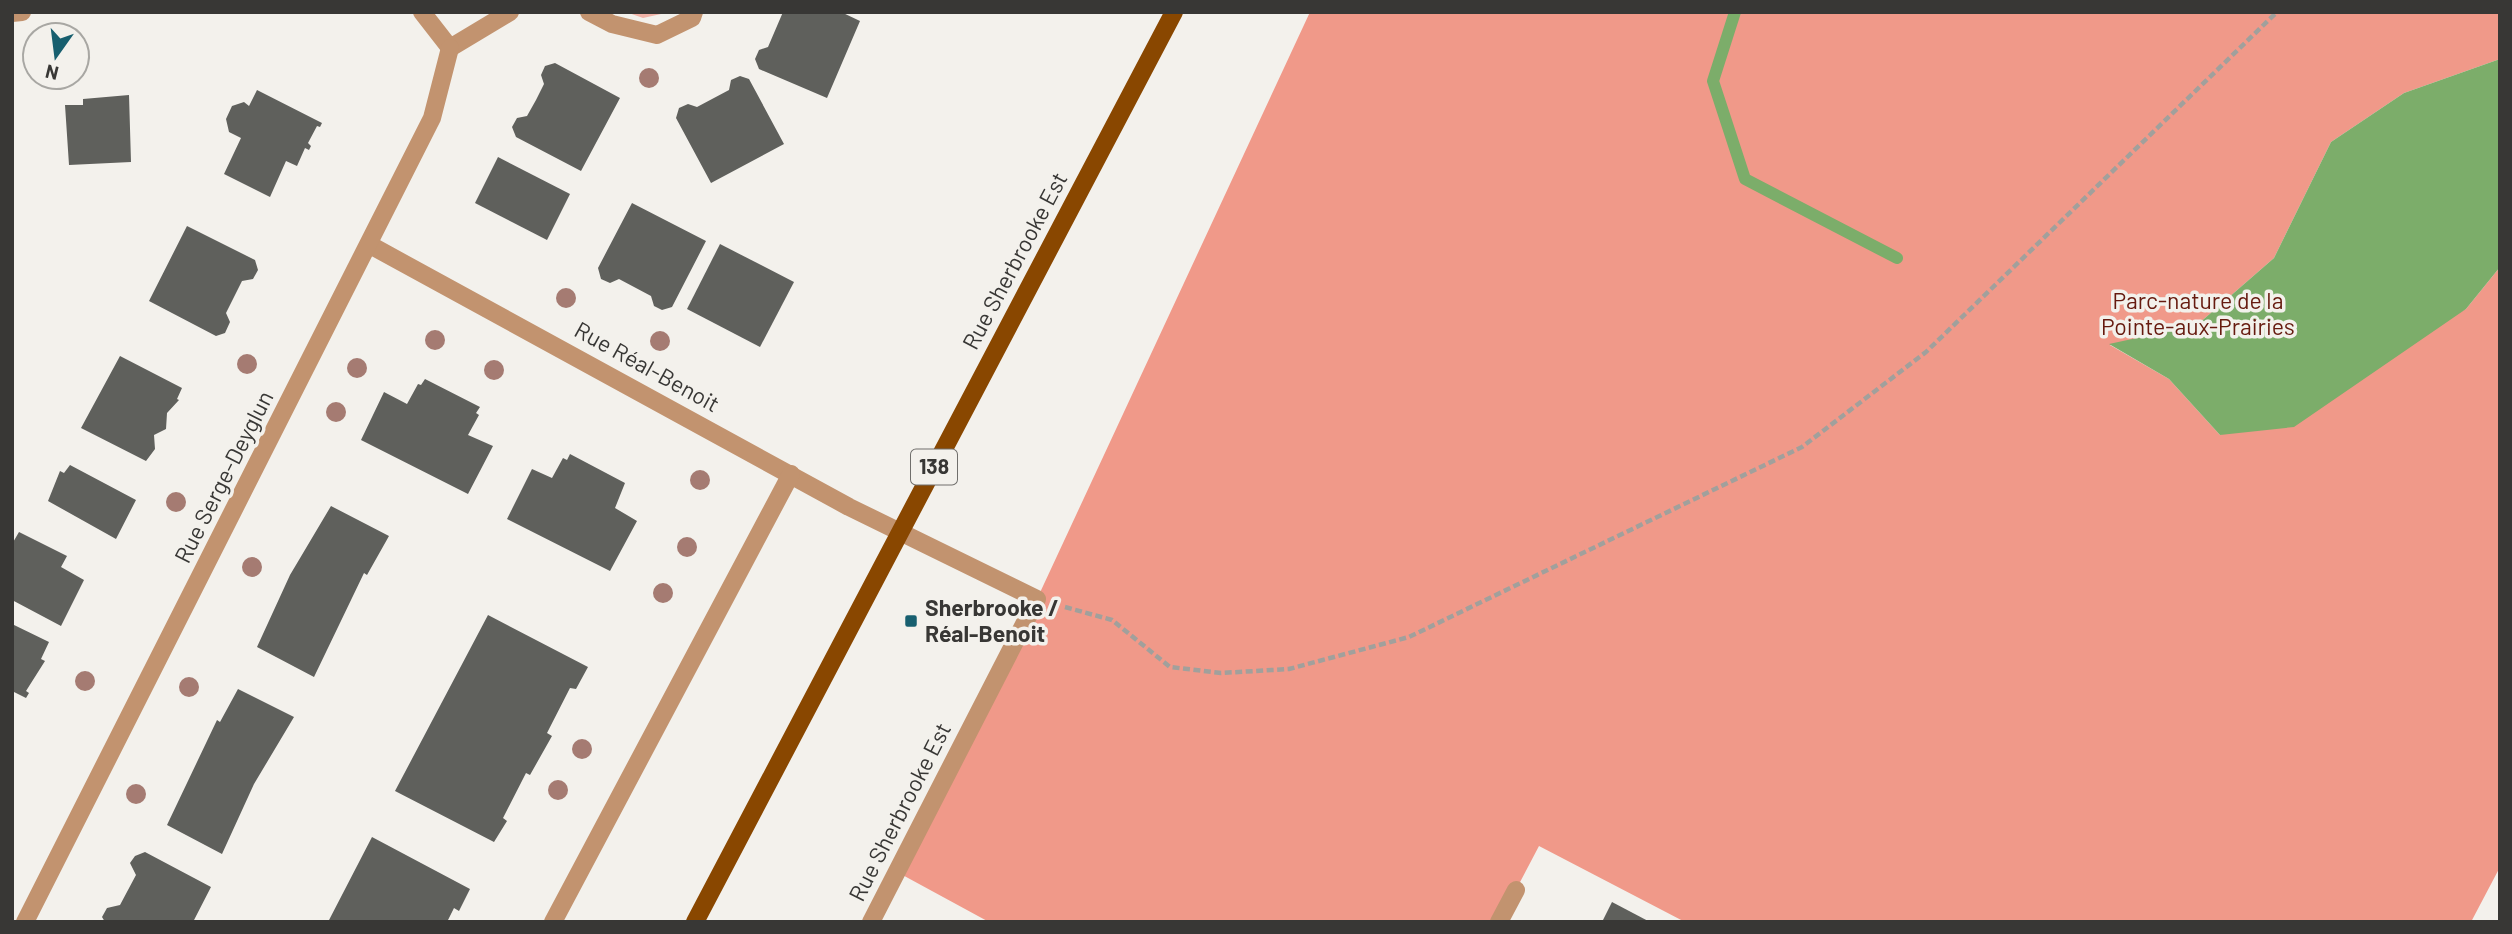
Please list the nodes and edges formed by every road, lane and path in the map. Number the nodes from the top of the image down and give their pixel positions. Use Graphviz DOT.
graph roads {
  1 [pos="22,12"];
  2 [pos="422,12"];
  3 [pos="510,12"];
  4 [pos="589,12"];
  5 [pos="694,12"];
  6 [pos="1174,12"];
  7 [pos="2277,12"];
  8 [pos="12,13"];
  9 [pos="450,48"];
  10 [pos="370,245"];
  11 [pos="790,474"];
  12 [pos="900,533"];
  13 [pos="1037,599"];
  14 [pos="1516,890"];
  15 [pos="25,922"];
  16 [pos="553,922"];
  17 [pos="695,922"];
  18 [pos="871,922"];
  19 [pos="1499,922"];
  1 -- 8 [label="street"];
  2 -- 9 [label="street"];
  3 -- 9 [label="street"];
  4 -- 5 [label="street"];
  6 -- 12 [label="main road, Rue Sherbrooke Est / 138"];
  7 -- 13 [label="path"];
  9 -- 10 [label="street, Rue Serge-Deyglun"];
  10 -- 11 [label="street, Rue Réal-Benoit"];
  10 -- 15 [label="street, Rue Serge-Deyglun"];
  11 -- 12 [label="street, Rue Réal-Benoit"];
  11 -- 16 [label="street"];
  12 -- 13 [label="street"];
  12 -- 17 [label="main road, Rue Sherbrooke Est / 138"];
  13 -- 18 [label="street, Rue Sherbrooke Est"];
  14 -- 19 [label="street"];
}
